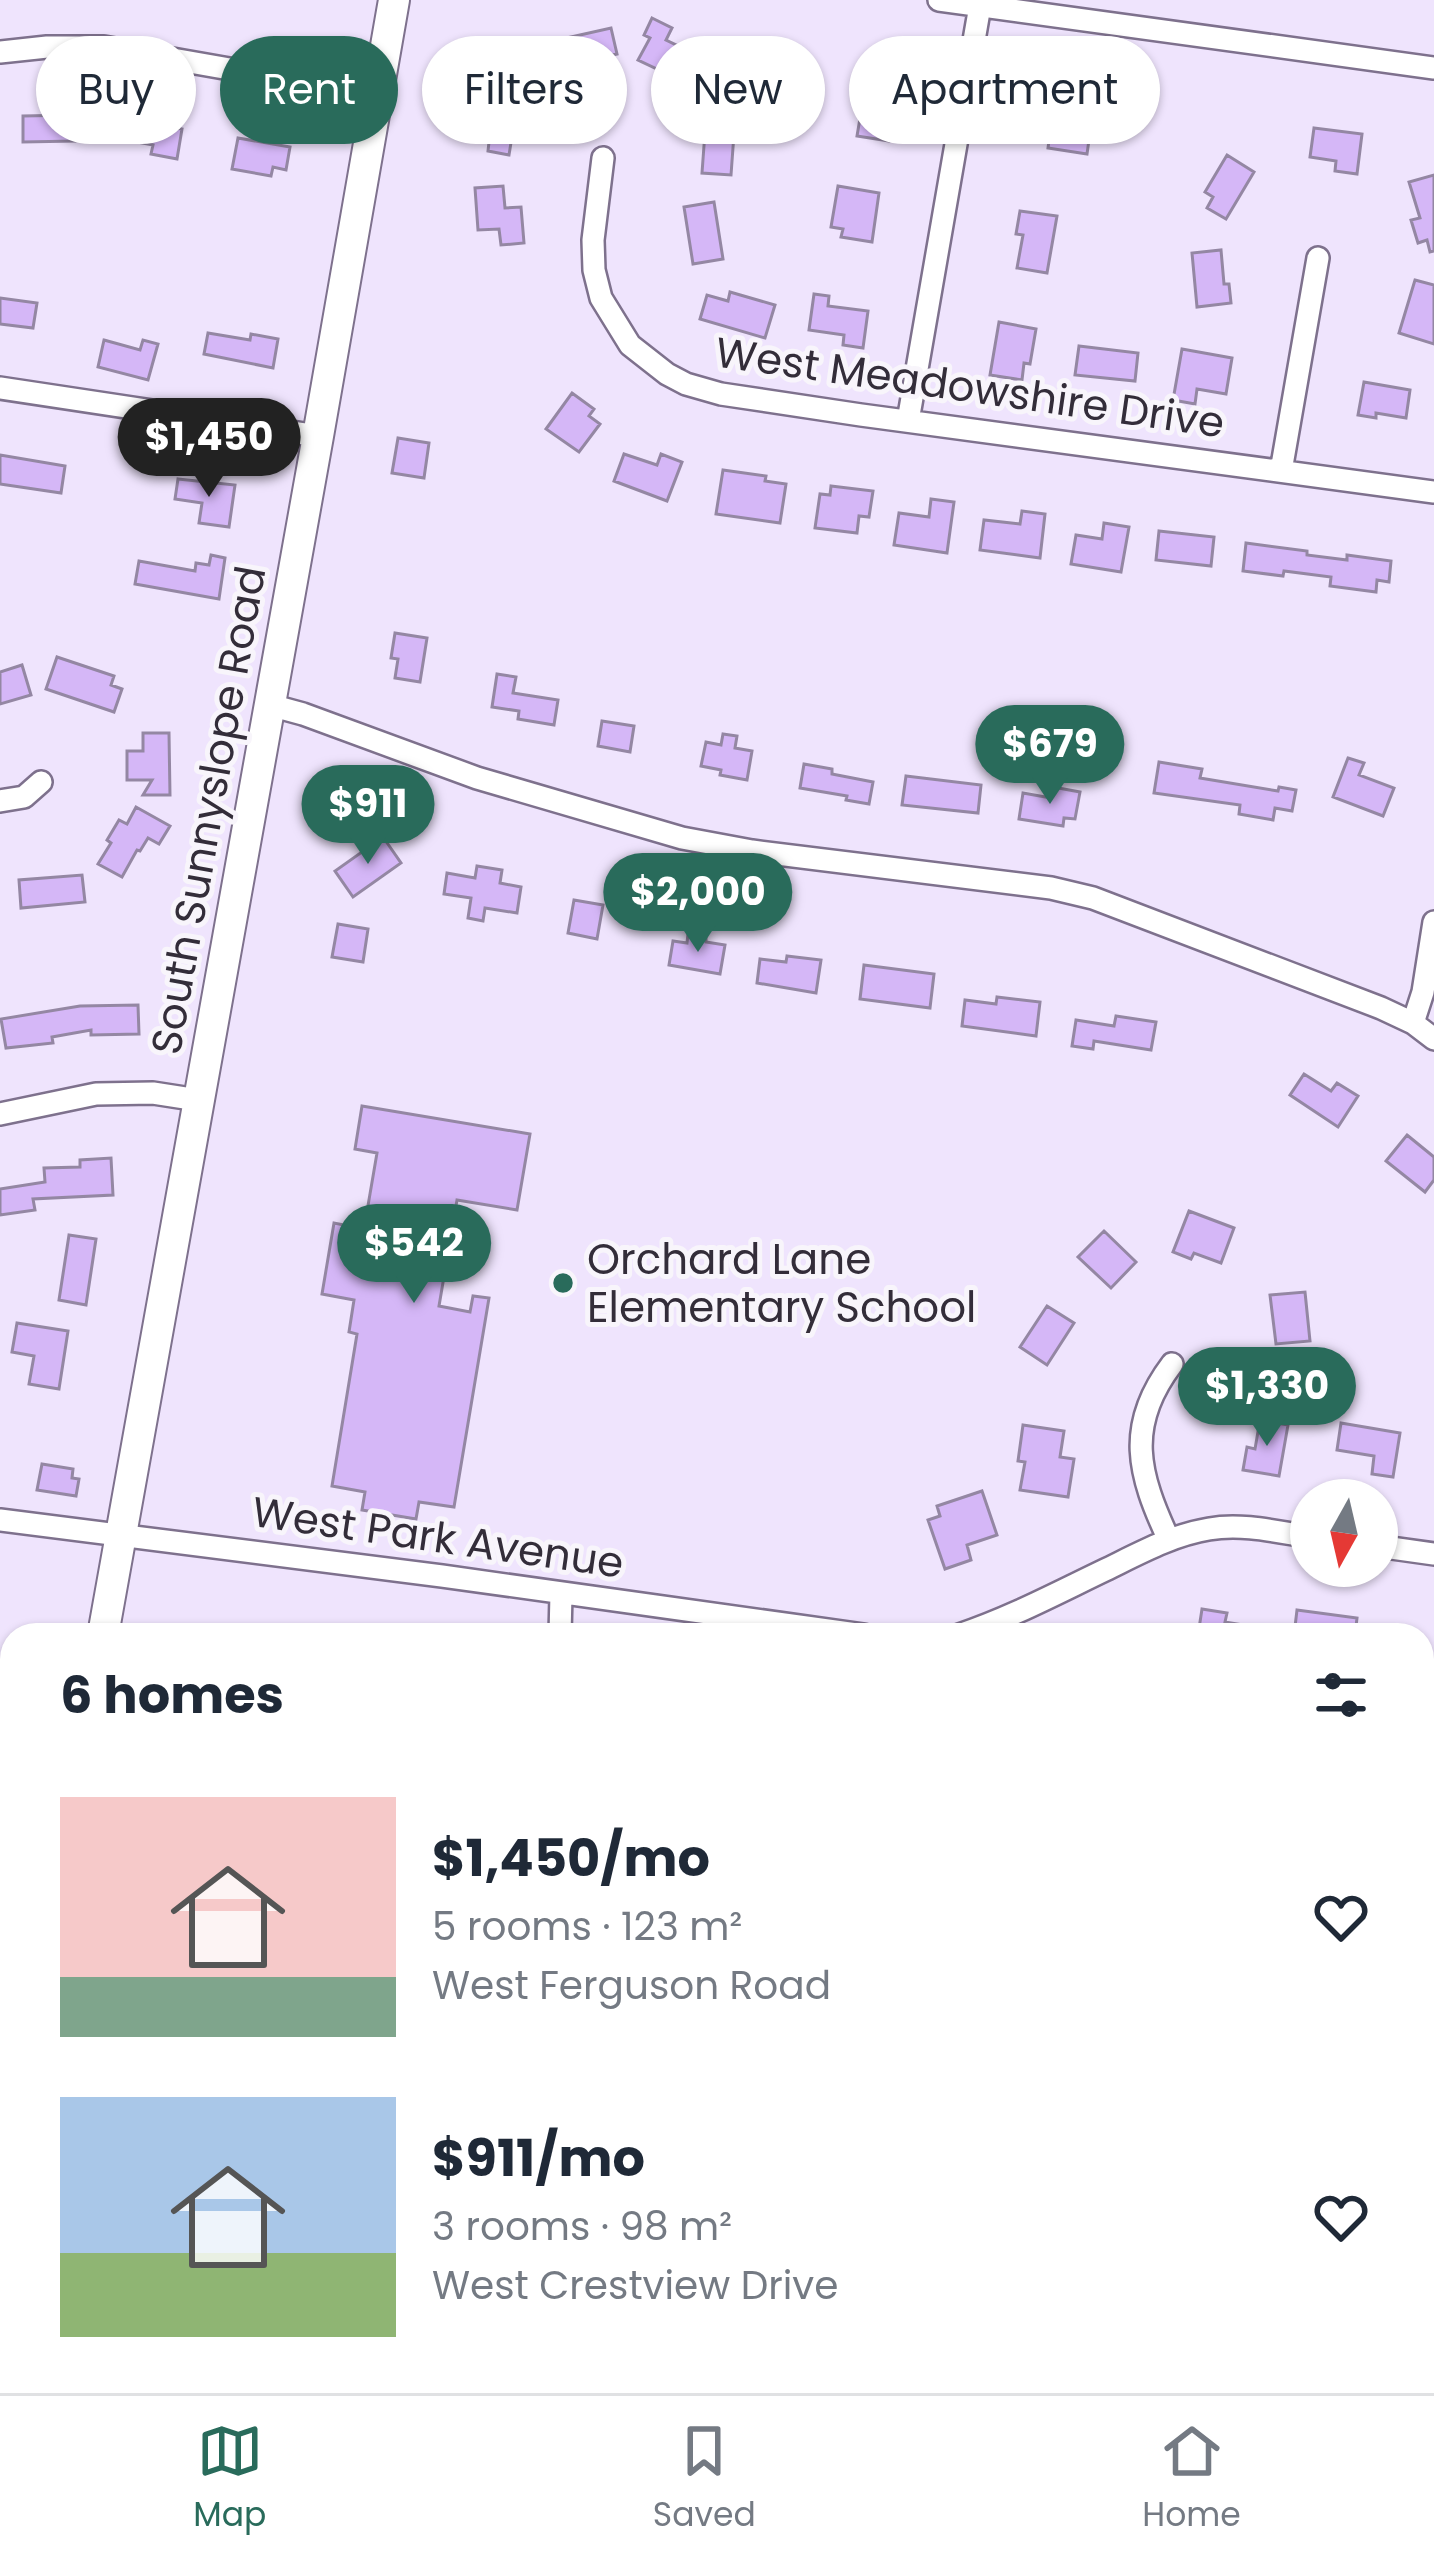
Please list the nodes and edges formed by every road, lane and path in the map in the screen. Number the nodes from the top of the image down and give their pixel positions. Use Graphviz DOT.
graph roads {
  1 [pos="394,0"];
  2 [pos="939,0"];
  3 [pos="980,3"];
  4 [pos="388,36"];
  5 [pos="0,52"];
  6 [pos="220,67"];
  7 [pos="1434,68"];
  8 [pos="369,144"];
  9 [pos="604,158"];
  10 [pos="1318,258"];
  11 [pos="0,388"];
  12 [pos="908,421"];
  13 [pos="318,436"];
  14 [pos="1281,471"];
  15 [pos="1434,492"];
  16 [pos="271,705"];
  17 [pos="41,782"];
  18 [pos="0,801"];
  19 [pos="1434,922"];
  20 [pos="1413,1023"];
  21 [pos="1434,1039"];
  22 [pos="198,1100"];
  23 [pos="0,1114"];
  24 [pos="1172,1364"];
  25 [pos="0,1520"];
  26 [pos="1290,1534"];
  27 [pos="121,1535"];
  28 [pos="1169,1540"];
  29 [pos="1398,1549"];
  30 [pos="1434,1554"];
  31 [pos="562,1594"];
  32 [pos="105,1623"];
  33 [pos="561,1623"];
  34 [pos="776,1623"];
  35 [pos="988,1623"];
  1 -- 4 [label="street, South Sunnyslope Road"];
  2 -- 3 [label="street"];
  3 -- 7 [label="street"];
  3 -- 12 [label="street"];
  5 -- 6 [label="street"];
  8 -- 13 [label="street, South Sunnyslope Road"];
  9 -- 12 [label="street, West Meadowshire Drive"];
  10 -- 14 [label="street"];
  11 -- 13 [label="street"];
  12 -- 14 [label="street, West Meadowshire Drive"];
  13 -- 16 [label="street, South Sunnyslope Road"];
  14 -- 15 [label="street, West Meadowshire Drive"];
  16 -- 20 [label="street"];
  16 -- 22 [label="street, South Sunnyslope Road"];
  17 -- 18 [label="street"];
  19 -- 20 [label="street"];
  20 -- 21 [label="street"];
  22 -- 23 [label="street"];
  22 -- 27 [label="street, South Sunnyslope Road"];
  24 -- 28 [label="street"];
  25 -- 27 [label="street, West Park Avenue"];
  26 -- 28 [label="street"];
  27 -- 31 [label="street, West Park Avenue"];
  27 -- 32 [label="street, South Sunnyslope Road"];
  28 -- 35 [label="street"];
  29 -- 30 [label="street"];
  31 -- 33 [label="street"];
  31 -- 34 [label="street, West Park Avenue"];
}
